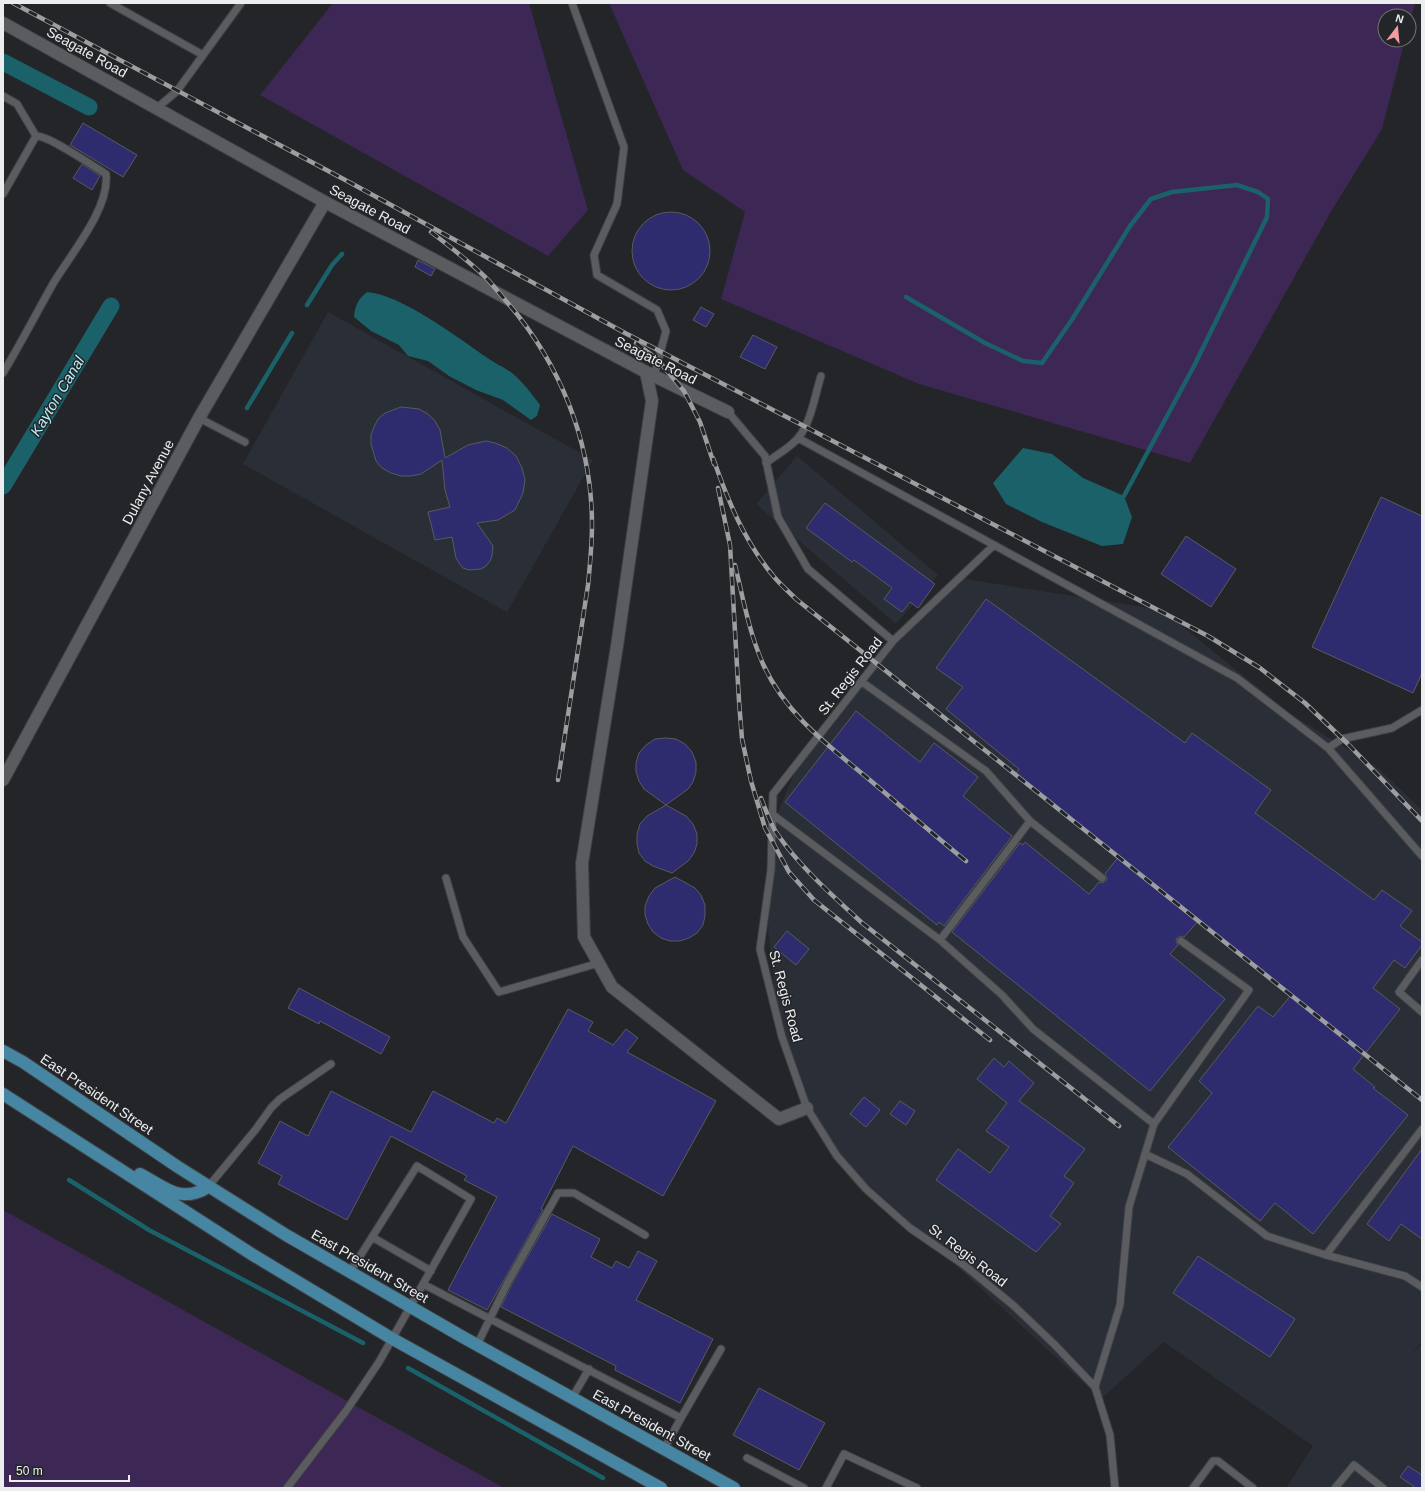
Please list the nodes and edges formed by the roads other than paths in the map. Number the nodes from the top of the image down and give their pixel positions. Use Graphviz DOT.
graph roads {
  1 [pos="110,3"];
  2 [pos="241,3"];
  3 [pos="572,3"];
  4 [pos="3,23"];
  5 [pos="203,55"];
  6 [pos="3,96"];
  7 [pos="157,108"];
  8 [pos="36,136"];
  9 [pos="3,194"];
  10 [pos="325,202"];
  11 [pos="3,373"];
  12 [pos="650,374"];
  13 [pos="821,376"];
  14 [pos="728,412"];
  15 [pos="199,418"];
  16 [pos="798,438"];
  17 [pos="245,442"];
  18 [pos="766,463"];
  19 [pos="994,546"];
  20 [pos="893,641"];
  21 [pos="862,682"];
  22 [pos="1422,710"];
  23 [pos="1328,748"];
  24 [pos="3,780"];
  25 [pos="772,814"];
  26 [pos="1030,821"];
  27 [pos="1422,856"];
  28 [pos="446,878"];
  29 [pos="1102,878"];
  30 [pos="940,940"];
  31 [pos="1181,941"];
  32 [pos="1422,960"];
  33 [pos="599,963"];
  34 [pos="1422,1012"];
  35 [pos="3,1051"];
  36 [pos="332,1064"];
  37 [pos="3,1094"];
  38 [pos="807,1108"];
  39 [pos="1154,1124"];
  40 [pos="1422,1129"];
  41 [pos="78,1143"];
  42 [pos="1145,1154"];
  43 [pos="208,1187"];
  44 [pos="645,1235"];
  45 [pos="372,1237"];
  46 [pos="1326,1255"];
  47 [pos="431,1271"];
  48 [pos="350,1272"];
  49 [pos="424,1284"];
  50 [pos="1422,1287"];
  51 [pos="410,1307"];
  52 [pos="490,1319"];
  53 [pos="391,1338"];
  54 [pos="477,1345"];
  55 [pos="721,1349"];
  56 [pos="589,1369"];
  57 [pos="1095,1387"];
  58 [pos="572,1398"];
  59 [pos="681,1418"];
  60 [pos="664,1449"];
  61 [pos="747,1458"];
  62 [pos="287,1488"];
  63 [pos="661,1488"];
  64 [pos="734,1488"];
  65 [pos="804,1488"];
  66 [pos="826,1488"];
  67 [pos="918,1488"];
  68 [pos="1114,1488"];
  69 [pos="1193,1488"];
  70 [pos="1253,1488"];
  71 [pos="1335,1488"];
  72 [pos="1383,1488"];
  1 -- 5 [label="lane"];
  2 -- 5 [label="lane"];
  3 -- 12 [label="lane"];
  4 -- 7 [label="street, Seagate Road"];
  5 -- 7 [label="lane"];
  6 -- 8 [label="lane"];
  7 -- 10 [label="street, Seagate Road"];
  8 -- 9 [label="lane"];
  8 -- 11 [label="lane"];
  10 -- 12 [label="street, Seagate Road"];
  10 -- 15 [label="street, Dulany Avenue"];
  12 -- 14 [label="street, Seagate Road"];
  12 -- 33 [label="street"];
  13 -- 16 [label="lane"];
  14 -- 18 [label="lane, St. Regis Road"];
  15 -- 17 [label="lane"];
  15 -- 24 [label="street, Dulany Avenue"];
  16 -- 18 [label="lane"];
  16 -- 19 [label="lane"];
  18 -- 20 [label="lane, St. Regis Road"];
  19 -- 20 [label="lane"];
  19 -- 23 [label="lane"];
  20 -- 21 [label="lane, St. Regis Road"];
  21 -- 25 [label="lane, St. Regis Road"];
  21 -- 26 [label="lane"];
  22 -- 23 [label="lane"];
  23 -- 27 [label="lane"];
  25 -- 30 [label="lane"];
  25 -- 38 [label="lane, St. Regis Road"];
  26 -- 29 [label="lane"];
  26 -- 30 [label="lane"];
  28 -- 33 [label="lane"];
  30 -- 39 [label="lane"];
  31 -- 39 [label="lane"];
  32 -- 34 [label="lane"];
  33 -- 38 [label="street"];
  35 -- 43 [label="main road, East President Street"];
  36 -- 43 [label="lane"];
  37 -- 41 [label="main road"];
  38 -- 57 [label="lane, St. Regis Road"];
  39 -- 42 [label="lane"];
  40 -- 46 [label="lane"];
  41 -- 43 [label="main road"];
  41 -- 53 [label="main road"];
  42 -- 46 [label="lane"];
  42 -- 57 [label="lane"];
  43 -- 48 [label="main road, East President Street"];
  44 -- 52 [label="lane"];
  45 -- 47 [label="lane"];
  45 -- 47 [label="lane"];
  45 -- 48 [label="lane"];
  46 -- 50 [label="lane"];
  47 -- 49 [label="lane"];
  48 -- 51 [label="main road, East President Street"];
  49 -- 51 [label="lane"];
  49 -- 52 [label="lane"];
  51 -- 53 [label="lane"];
  51 -- 54 [label="main road, East President Street"];
  52 -- 54 [label="lane"];
  52 -- 56 [label="lane"];
  53 -- 62 [label="lane"];
  53 -- 63 [label="main road"];
  54 -- 58 [label="main road, East President Street"];
  55 -- 59 [label="lane"];
  56 -- 58 [label="lane"];
  56 -- 59 [label="lane"];
  57 -- 68 [label="lane, St. Regis Road"];
  58 -- 60 [label="main road, East President Street"];
  59 -- 60 [label="lane"];
  60 -- 64 [label="main road, East President Street"];
  61 -- 65 [label="lane"];
  66 -- 67 [label="lane"];
  69 -- 70 [label="lane"];
  71 -- 72 [label="lane"];
}
